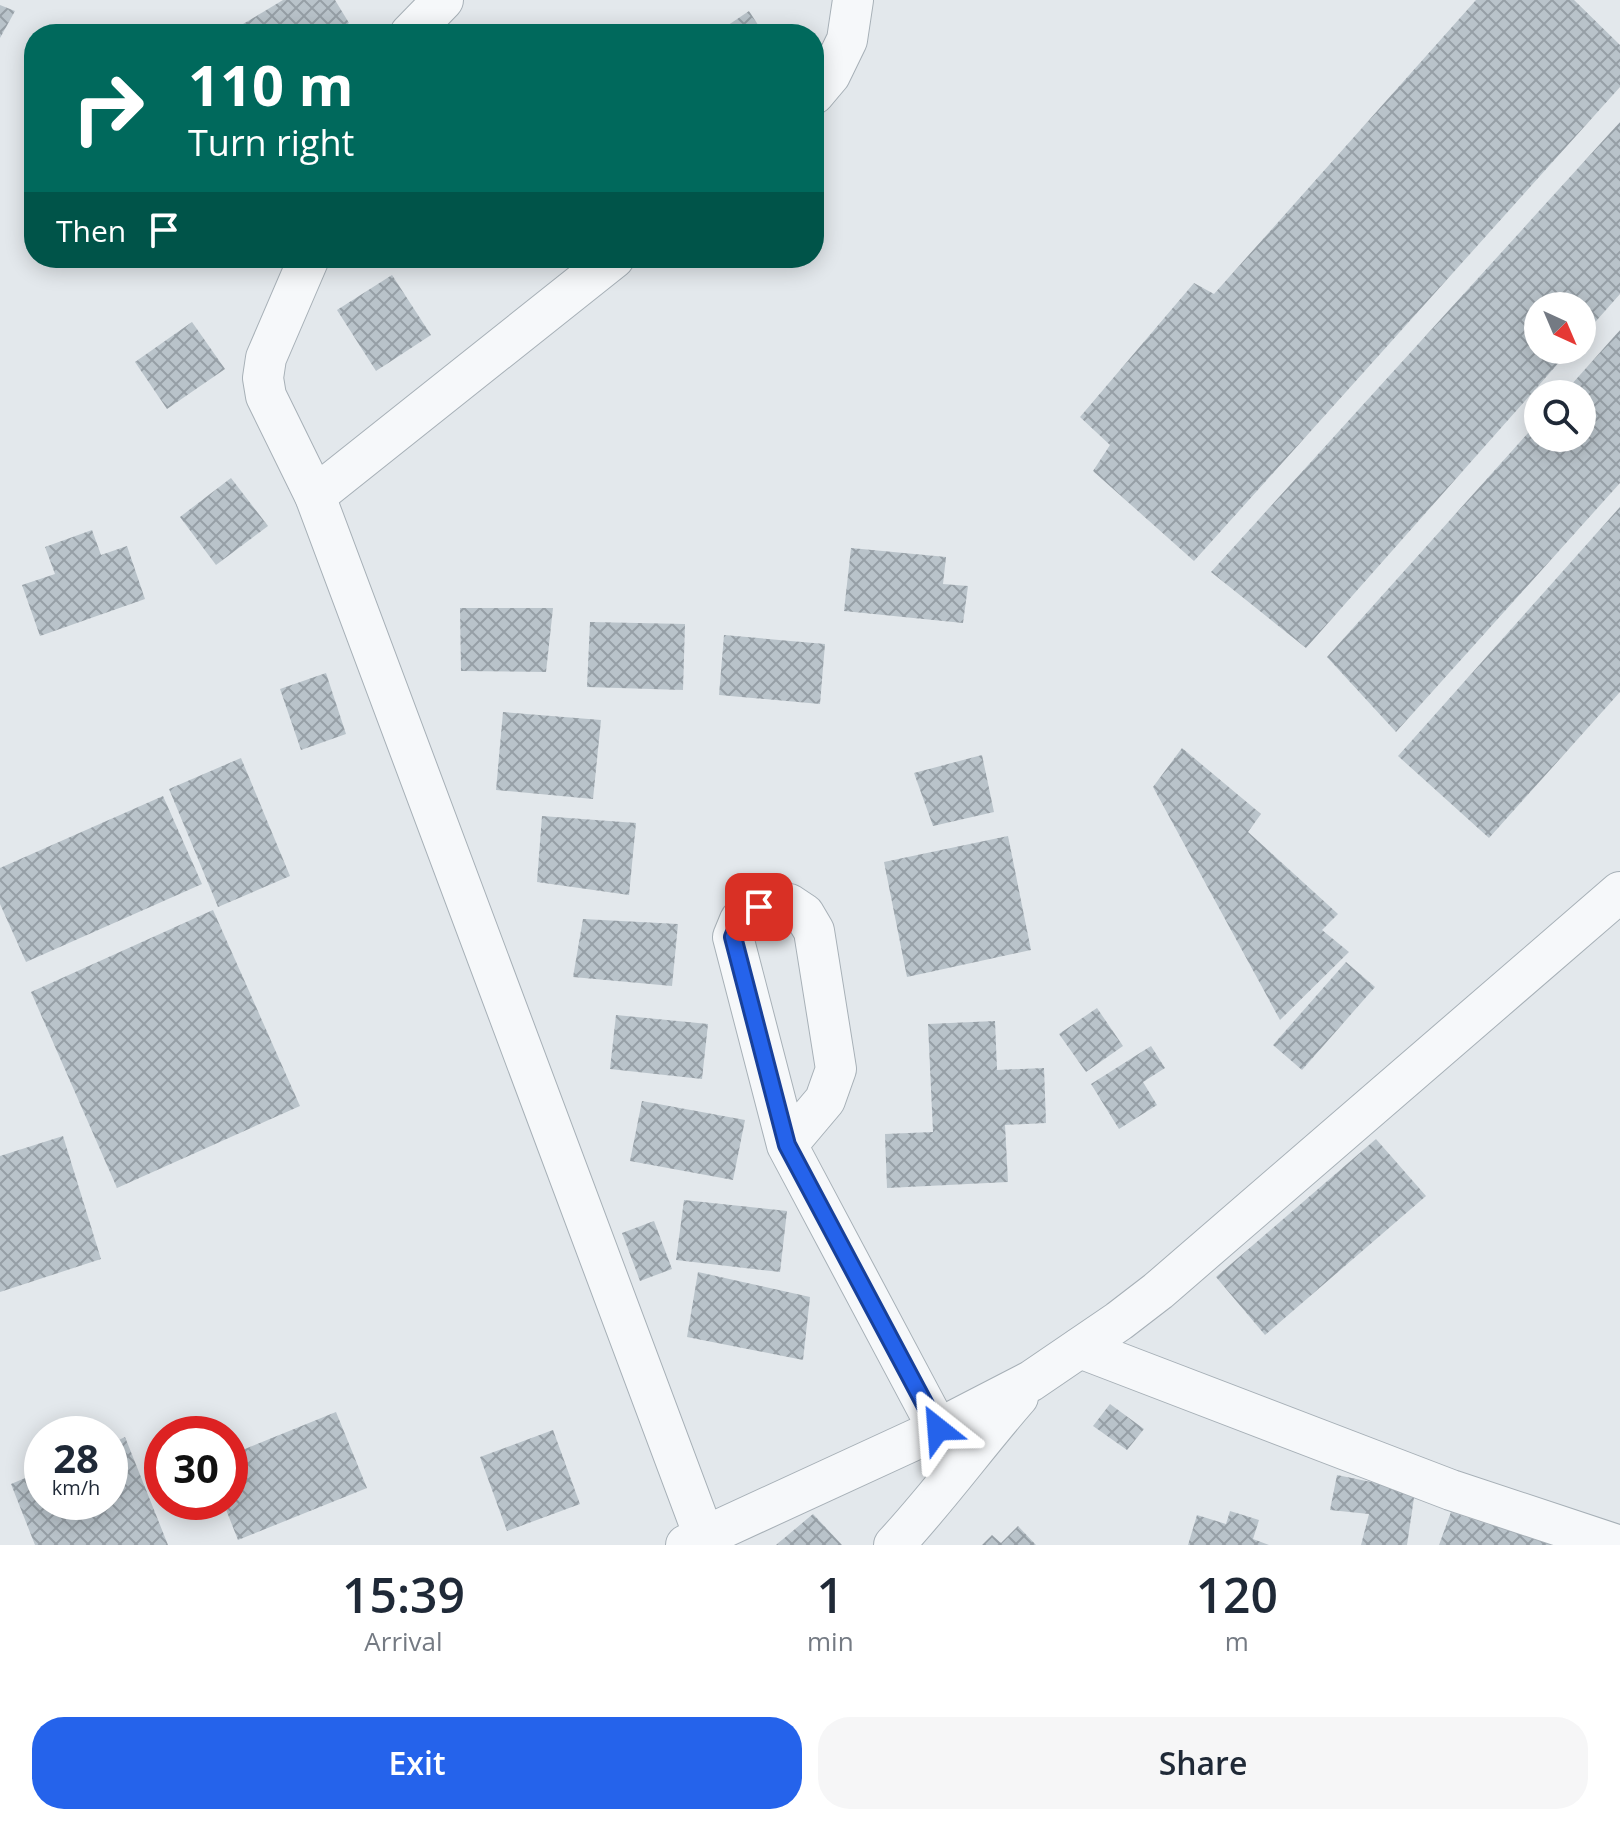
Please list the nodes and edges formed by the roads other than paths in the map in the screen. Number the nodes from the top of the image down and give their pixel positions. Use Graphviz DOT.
graph roads {
  1 [pos="443,0"];
  2 [pos="853,0"];
  3 [pos="420,24"];
  4 [pos="824,82"];
  5 [pos="305,268"];
  6 [pos="601,268"];
  7 [pos="315,496"];
  8 [pos="1620,892"];
  9 [pos="787,1145"];
  10 [pos="1080,1348"];
  11 [pos="1031,1381"];
  12 [pos="938,1429"];
  13 [pos="695,1541"];
  14 [pos="894,1545"];
  15 [pos="1617,1545"];
  1 -- 3 [label="street"];
  2 -- 4 [label="street"];
  5 -- 7 [label="street"];
  6 -- 7 [label="street"];
  7 -- 13 [label="street"];
  8 -- 10 [label="street"];
  9 -- 9 [label="street"];
  9 -- 12 [label="street"];
  10 -- 11 [label="street"];
  10 -- 15 [label="street"];
  11 -- 12 [label="street"];
  11 -- 14 [label="street"];
  12 -- 13 [label="street"];
}
